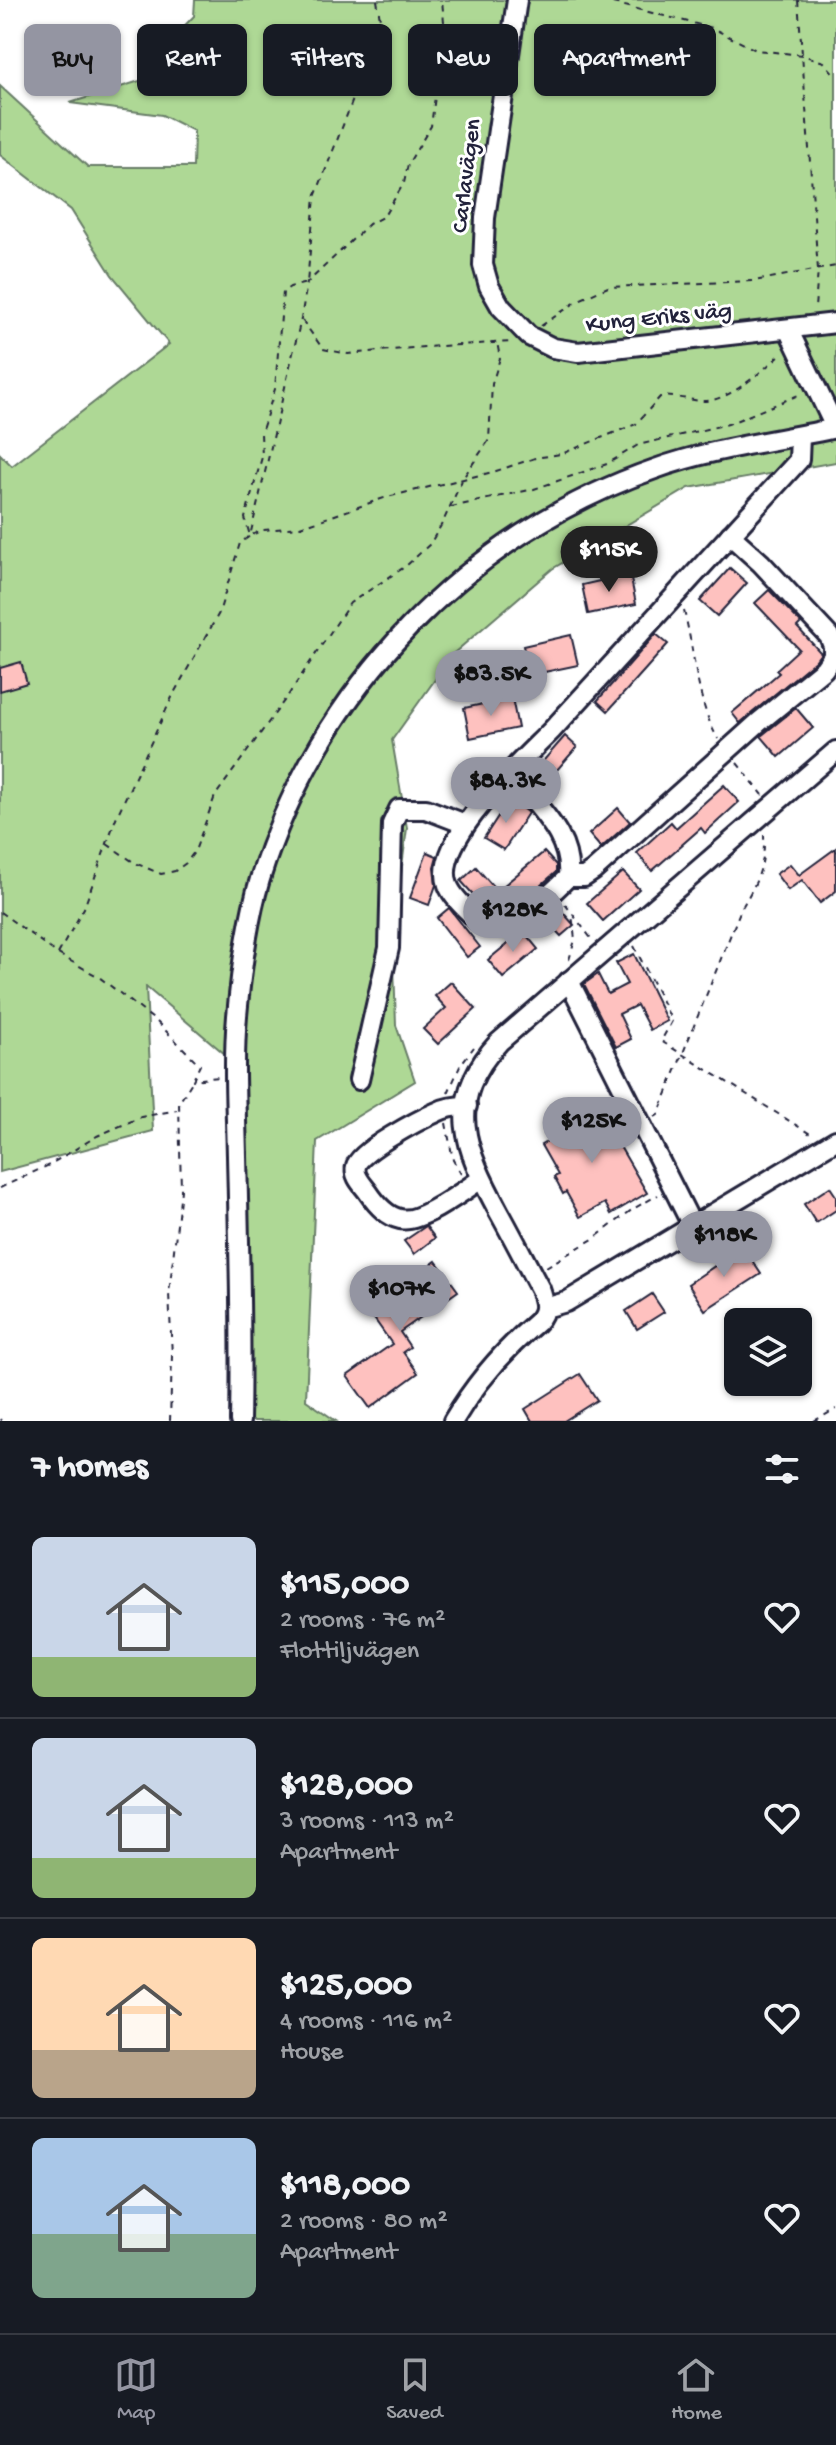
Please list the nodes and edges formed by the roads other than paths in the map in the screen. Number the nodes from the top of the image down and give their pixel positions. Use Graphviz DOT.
graph roads {
  1 [pos="517,0"];
  2 [pos="501,307"];
  3 [pos="836,323"];
  4 [pos="792,337"];
  5 [pos="836,429"];
  6 [pos="800,436"];
  7 [pos="730,535"];
  8 [pos="836,751"];
  9 [pos="511,771"];
  10 [pos="465,824"];
  11 [pos="562,884"];
  12 [pos="569,981"];
  13 [pos="359,1080"];
  14 [pos="467,1106"];
  15 [pos="829,1144"];
  16 [pos="481,1179"];
  17 [pos="692,1225"];
  18 [pos="545,1308"];
  19 [pos="240,1421"];
  20 [pos="453,1421"];
  1 -- 2 [label="street, Carlavägen"];
  2 -- 4 [label="street, Kung Eriks väg"];
  3 -- 4 [label="street, Kung Eriks väg"];
  4 -- 5 [label="street"];
  5 -- 6 [label="street"];
  6 -- 7 [label="street"];
  6 -- 19 [label="street"];
  7 -- 9 [label="street"];
  7 -- 11 [label="street"];
  8 -- 12 [label="street"];
  9 -- 10 [label="street"];
  9 -- 11 [label="street"];
  10 -- 11 [label="street"];
  10 -- 13 [label="street"];
  12 -- 14 [label="street"];
  12 -- 17 [label="street"];
  14 -- 16 [label="street"];
  14 -- 16 [label="street"];
  15 -- 17 [label="street"];
  16 -- 18 [label="street"];
  17 -- 18 [label="street"];
  18 -- 20 [label="street"];
}
